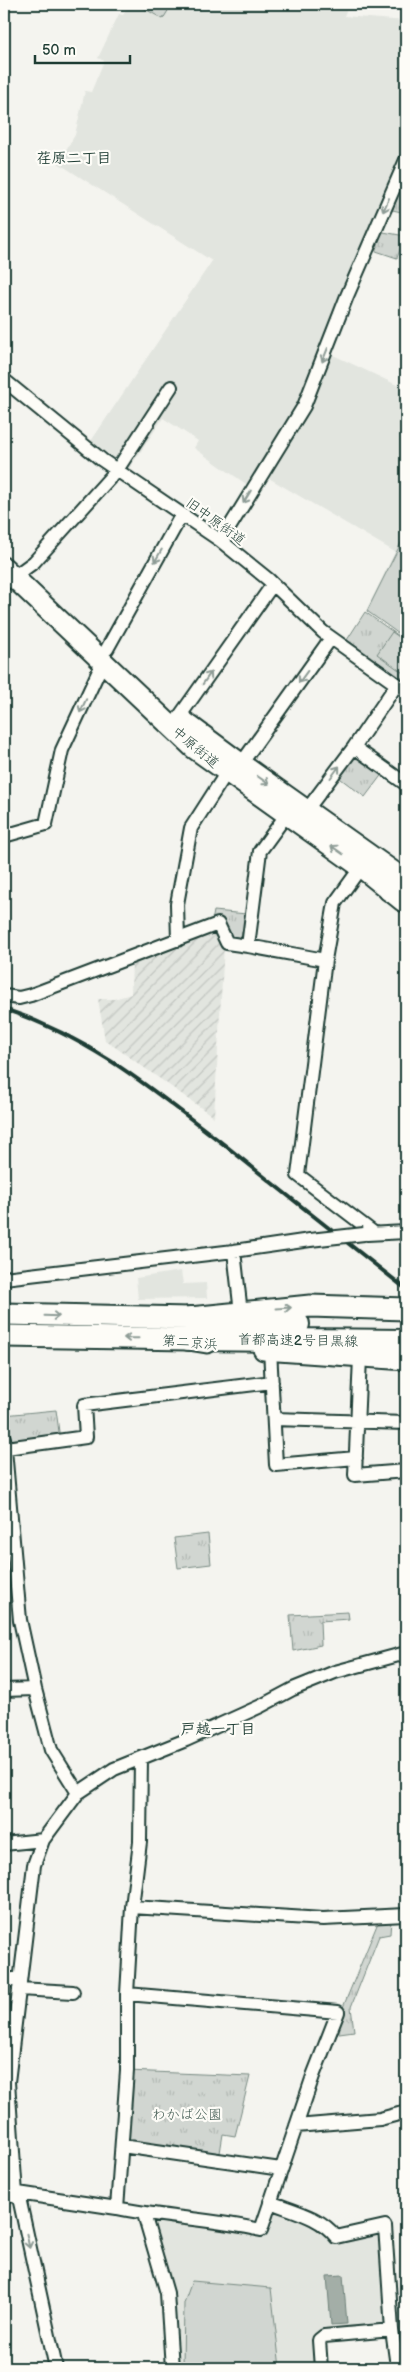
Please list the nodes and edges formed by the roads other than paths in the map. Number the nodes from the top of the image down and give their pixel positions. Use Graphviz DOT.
graph roads {
  1 [pos="406,160"];
  2 [pos="4,380"];
  3 [pos="171,388"];
  4 [pos="117,470"];
  5 [pos="182,514"];
  6 [pos="221,541"];
  7 [pos="4,551"];
  8 [pos="11,574"];
  9 [pos="273,584"];
  10 [pos="331,638"];
  11 [pos="105,655"];
  12 [pos="401,688"];
  13 [pos="179,718"];
  14 [pos="354,747"];
  15 [pos="234,768"];
  16 [pos="406,784"];
  17 [pos="296,813"];
  18 [pos="4,836"];
  19 [pos="361,866"];
  20 [pos="402,893"];
  21 [pos="178,940"];
  22 [pos="248,946"];
  23 [pos="325,960"];
  24 [pos="4,996"];
  25 [pos="406,1232"];
  26 [pos="369,1234"];
  27 [pos="234,1251"];
  28 [pos="4,1278"];
  29 [pos="406,1308"];
  30 [pos="241,1313"];
  31 [pos="4,1314"];
  32 [pos="406,1327"];
  33 [pos="189,1329"];
  34 [pos="330,1333"];
  35 [pos="4,1336"];
  36 [pos="406,1341"];
  37 [pos="270,1349"];
  38 [pos="360,1357"];
  39 [pos="406,1359"];
  40 [pos="272,1382"];
  41 [pos="274,1419"];
  42 [pos="357,1422"];
  43 [pos="406,1423"];
  44 [pos="5,1443"];
  45 [pos="356,1458"];
  46 [pos="406,1471"];
  47 [pos="8,1514"];
  48 [pos="406,1653"];
  49 [pos="35,1689"];
  50 [pos="4,1690"];
  51 [pos="141,1758"];
  52 [pos="78,1794"];
  53 [pos="43,1840"];
  54 [pos="4,1844"];
  55 [pos="132,1907"];
  56 [pos="406,1915"];
  57 [pos="4,1982"];
  58 [pos="20,1983"];
  59 [pos="73,1992"];
  60 [pos="127,1994"];
  61 [pos="406,2112"];
  62 [pos="296,2126"];
  63 [pos="122,2146"];
  64 [pos="281,2169"];
  65 [pos="13,2194"];
  66 [pos="270,2202"];
  67 [pos="117,2208"];
  68 [pos="144,2214"];
  69 [pos="392,2330"];
  70 [pos="406,2358"];
  71 [pos="56,2368"];
  72 [pos="172,2368"];
  73 [pos="321,2368"];
  1 -- 6 [label="street, one-way"];
  2 -- 4 [label="street, 旧中原街道"];
  3 -- 4 [label="street"];
  4 -- 5 [label="street, 旧中原街道"];
  4 -- 8 [label="street"];
  5 -- 6 [label="street, 旧中原街道"];
  5 -- 11 [label="street, one-way"];
  6 -- 9 [label="street, 旧中原街道"];
  7 -- 8 [label="main road, 中原街道"];
  8 -- 11 [label="main road, 中原街道"];
  9 -- 10 [label="street, 旧中原街道"];
  13 -- 9 [label="street, one-way"];
  10 -- 12 [label="street, 旧中原街道"];
  10 -- 15 [label="street, one-way"];
  11 -- 13 [label="main road, 中原街道"];
  11 -- 15 [label="main road, 中原街道"];
  11 -- 18 [label="street, one-way"];
  12 -- 14 [label="street"];
  13 -- 15 [label="main road, 中原街道"];
  14 -- 16 [label="street"];
  17 -- 14 [label="street, one-way"];
  15 -- 17 [label="main road, 中原街道"];
  15 -- 21 [label="street"];
  19 -- 17 [label="main road, 中原街道, one-way"];
  17 -- 20 [label="main road, 中原街道"];
  17 -- 22 [label="street"];
  19 -- 20 [label="main road, 中原街道"];
  19 -- 23 [label="street"];
  21 -- 22 [label="street"];
  21 -- 24 [label="street"];
  22 -- 23 [label="street"];
  23 -- 26 [label="street"];
  25 -- 26 [label="street"];
  26 -- 27 [label="street, bridge"];
  27 -- 28 [label="street"];
  27 -- 30 [label="street"];
  30 -- 29 [label="highway, 第二京浜, one-way"];
  30 -- 33 [label="highway, 第二京浜"];
  31 -- 33 [label="highway, 第二京浜, one-way"];
  32 -- 34 [label="highway, 首都高速2号目黒線"];
  33 -- 34 [label="highway, 首都高速2号目黒線"];
  33 -- 35 [label="highway, 第二京浜, one-way"];
  33 -- 37 [label="highway, 第二京浜"];
  34 -- 36 [label="highway, 首都高速2号目黒線"];
  37 -- 38 [label="highway, 第二京浜"];
  37 -- 40 [label="street"];
  38 -- 39 [label="highway, 第二京浜"];
  38 -- 42 [label="street"];
  40 -- 41 [label="street"];
  40 -- 44 [label="street"];
  41 -- 42 [label="street"];
  41 -- 45 [label="street"];
  42 -- 43 [label="street"];
  42 -- 45 [label="street"];
  44 -- 47 [label="street"];
  45 -- 46 [label="street"];
  47 -- 49 [label="street"];
  48 -- 51 [label="street"];
  49 -- 50 [label="street"];
  49 -- 52 [label="street"];
  51 -- 52 [label="street"];
  51 -- 55 [label="street"];
  52 -- 53 [label="street"];
  53 -- 54 [label="street"];
  53 -- 58 [label="street"];
  55 -- 56 [label="street"];
  55 -- 60 [label="street"];
  57 -- 58 [label="street"];
  58 -- 59 [label="street"];
  58 -- 65 [label="street"];
  60 -- 62 [label="street"];
  60 -- 63 [label="street"];
  61 -- 62 [label="street"];
  62 -- 64 [label="street"];
  63 -- 64 [label="street"];
  63 -- 67 [label="street"];
  64 -- 66 [label="street"];
  65 -- 67 [label="street"];
  65 -- 71 [label="street, one-way"];
  66 -- 68 [label="street"];
  66 -- 69 [label="street"];
  67 -- 68 [label="street"];
  68 -- 72 [label="street"];
  69 -- 70 [label="street"];
  69 -- 73 [label="street"];
}
